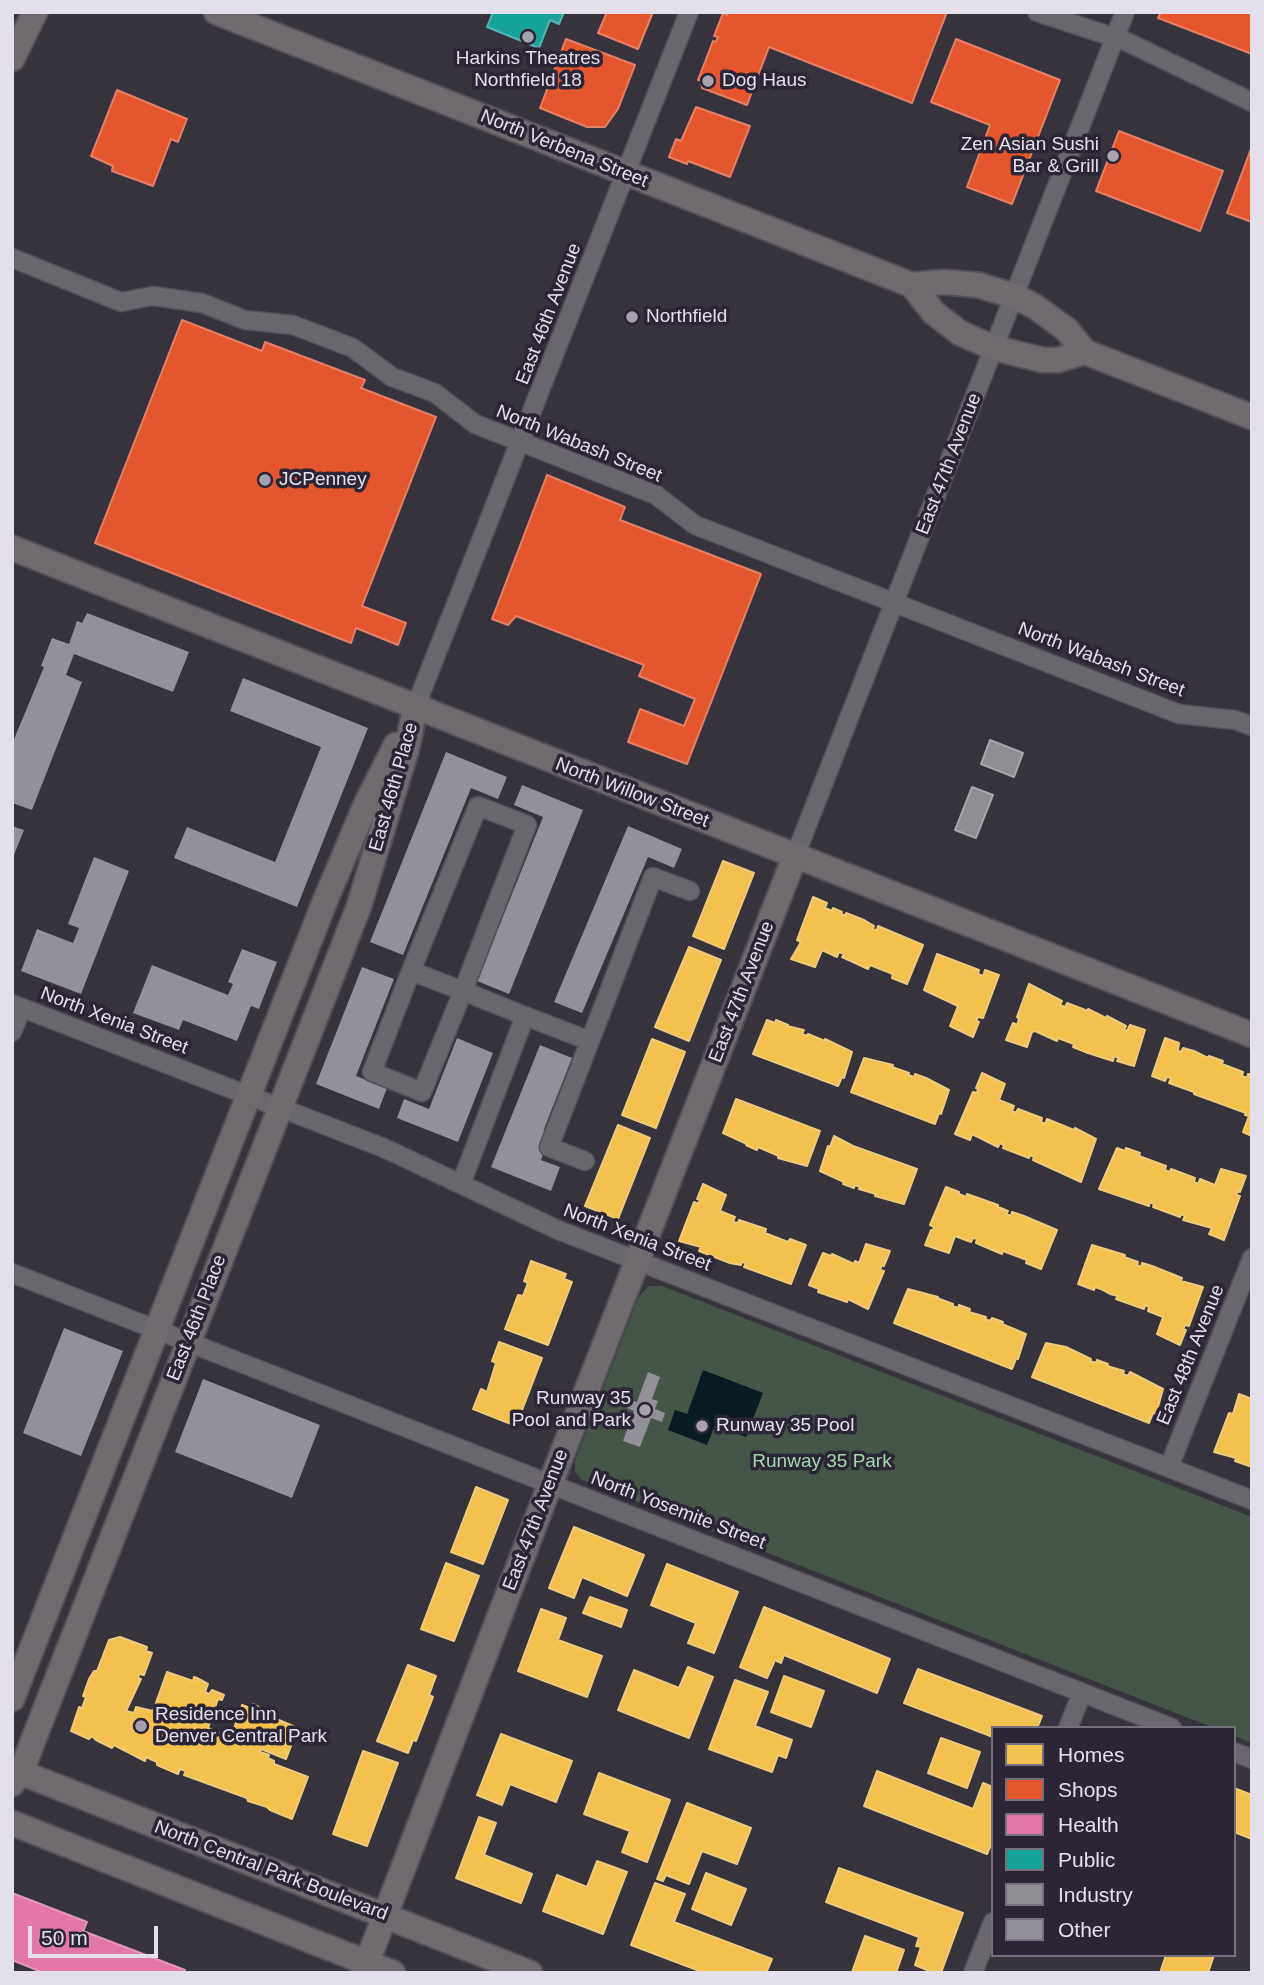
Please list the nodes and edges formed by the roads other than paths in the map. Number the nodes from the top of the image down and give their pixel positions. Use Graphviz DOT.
graph roads {
  1 [pos="35,12"];
  2 [pos="216,12"];
  3 [pos="689,12"];
  4 [pos="1037,12"];
  5 [pos="1125,12"];
  6 [pos="1115,37"];
  7 [pos="12,60"];
  8 [pos="1252,102"];
  9 [pos="626,174"];
  10 [pos="12,258"];
  11 [pos="912,285"];
  12 [pos="1014,296"];
  13 [pos="994,348"];
  14 [pos="1085,352"];
  15 [pos="1252,417"];
  16 [pos="521,443"];
  17 [pos="12,548"];
  18 [pos="894,603"];
  19 [pos="415,708"];
  20 [pos="1252,726"];
  21 [pos="795,856"];
  22 [pos="690,891"];
  23 [pos="411,971"];
  24 [pos="463,991"];
  25 [pos="17,1006"];
  26 [pos="526,1016"];
  27 [pos="12,1032"];
  28 [pos="1252,1035"];
  29 [pos="590,1041"];
  30 [pos="248,1096"];
  31 [pos="279,1108"];
  32 [pos="585,1161"];
  33 [pos="461,1184"];
  34 [pos="637,1261"];
  35 [pos="1251,1265"];
  36 [pos="12,1273"];
  37 [pos="157,1329"];
  38 [pos="188,1342"];
  39 [pos="1170,1467"];
  40 [pos="550,1484"];
  41 [pos="1252,1500"];
  42 [pos="1082,1693"];
  43 [pos="12,1699"];
  44 [pos="1069,1726"];
  45 [pos="1167,1726"];
  46 [pos="15,1775"];
  47 [pos="12,1823"];
  48 [pos="384,1916"];
  49 [pos="991,1927"];
  50 [pos="365,1968"];
  51 [pos="393,1973"];
  52 [pos="530,1973"];
  53 [pos="973,1973"];
  1 -- 7 [label="street"];
  2 -- 9 [label="street, North Verbena Street"];
  3 -- 9 [label="street, East 46th Avenue"];
  4 -- 6 [label="street"];
  5 -- 6 [label="street, East 47th Avenue"];
  6 -- 8 [label="street"];
  6 -- 12 [label="street, East 47th Avenue"];
  9 -- 11 [label="street, North Verbena Street"];
  9 -- 16 [label="street, East 46th Avenue"];
  10 -- 16 [label="street, North Wabash Street"];
  11 -- 12 [label="street, North Verbena Street"];
  11 -- 13 [label="street"];
  12 -- 13 [label="street, East 47th Avenue"];
  12 -- 14 [label="street, North Verbena Street"];
  13 -- 14 [label="street"];
  13 -- 18 [label="street, East 47th Avenue"];
  14 -- 15 [label="street, North Verbena Street"];
  16 -- 18 [label="street, North Wabash Street"];
  16 -- 19 [label="street, East 46th Avenue"];
  17 -- 19 [label="street, North Willow Street"];
  18 -- 20 [label="street, North Wabash Street"];
  18 -- 21 [label="street, East 47th Avenue"];
  19 -- 21 [label="street, North Willow Street"];
  19 -- 30 [label="street, East 46th Place"];
  19 -- 31 [label="street, East 46th Place"];
  21 -- 28 [label="street, North Willow Street"];
  21 -- 34 [label="street, East 47th Avenue"];
  22 -- 29 [label="street"];
  23 -- 24 [label="street"];
  23 -- 24 [label="street"];
  23 -- 24 [label="street"];
  24 -- 26 [label="street"];
  25 -- 27 [label="street"];
  25 -- 30 [label="street, North Xenia Street"];
  26 -- 29 [label="street"];
  26 -- 33 [label="street"];
  29 -- 32 [label="street"];
  30 -- 31 [label="street, North Xenia Street"];
  30 -- 37 [label="street, East 46th Place"];
  31 -- 33 [label="street, North Xenia Street"];
  31 -- 38 [label="street, East 46th Place"];
  33 -- 34 [label="street, North Xenia Street"];
  34 -- 39 [label="street, North Xenia Street"];
  34 -- 40 [label="street, East 47th Avenue"];
  35 -- 39 [label="street, East 48th Avenue"];
  36 -- 37 [label="street, North Yosemite Street"];
  37 -- 38 [label="street, North Yosemite Street"];
  37 -- 43 [label="street, East 46th Place"];
  38 -- 40 [label="street, North Yosemite Street"];
  38 -- 46 [label="street, East 46th Place"];
  39 -- 41 [label="street, North Xenia Street"];
  40 -- 42 [label="street, North Yosemite Street"];
  40 -- 48 [label="street, East 47th Avenue"];
  42 -- 44 [label="street"];
  42 -- 45 [label="street, North Yosemite Street"];
  46 -- 48 [label="street, North Central Park Boulevard"];
  47 -- 50 [label="street"];
  48 -- 50 [label="street, East 47th Avenue"];
  48 -- 52 [label="street, North Central Park Boulevard"];
  49 -- 53 [label="street"];
  50 -- 51 [label="street"];
}
